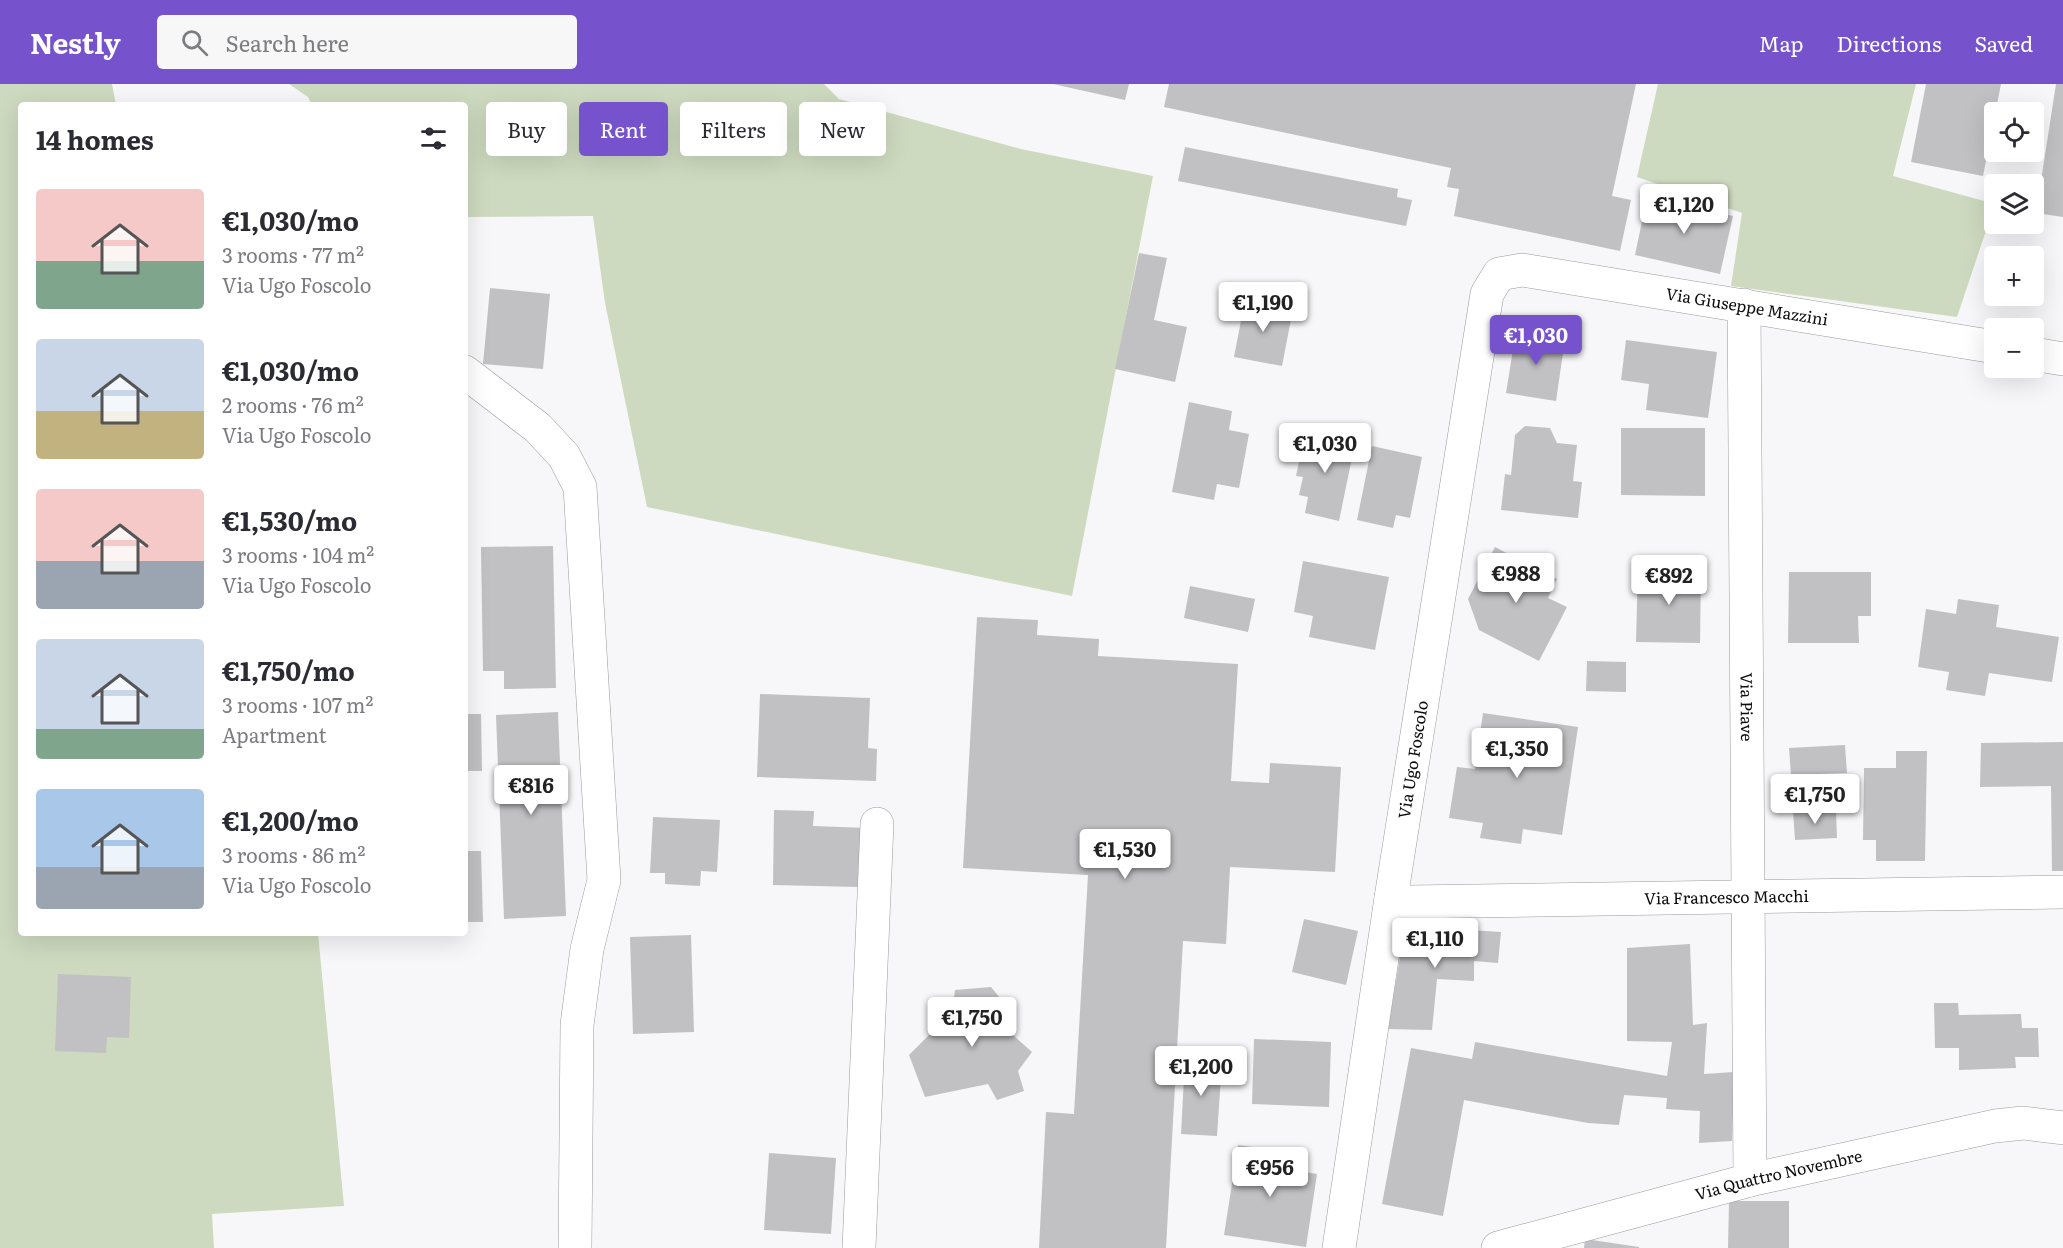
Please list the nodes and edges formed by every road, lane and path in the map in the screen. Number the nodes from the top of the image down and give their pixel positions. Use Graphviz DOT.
graph roads {
  1 [pos="1499,274"];
  2 [pos="1744,305"];
  3 [pos="1984,345"];
  4 [pos="2044,356"];
  5 [pos="2063,359"];
  6 [pos="468,374"];
  7 [pos="877,824"];
  8 [pos="2063,891"];
  9 [pos="1391,898"];
  10 [pos="1748,898"];
  11 [pos="2063,1128"];
  12 [pos="1750,1180"];
  13 [pos="575,1248"];
  14 [pos="859,1248"];
  15 [pos="1339,1248"];
  16 [pos="1498,1248"];
  1 -- 2 [label="street, Via Giuseppe Mazzini"];
  1 -- 9 [label="street, Via Ugo Foscolo"];
  2 -- 3 [label="street, Via Giuseppe Mazzini"];
  2 -- 10 [label="street, Via Piave"];
  4 -- 5 [label="street"];
  6 -- 13 [label="street"];
  7 -- 14 [label="street"];
  8 -- 10 [label="street, Via Francesco Macchi"];
  9 -- 10 [label="street, Via Francesco Macchi"];
  9 -- 15 [label="street, Via Ugo Foscolo"];
  10 -- 12 [label="street, Via Piave"];
  11 -- 12 [label="street, Via Quattro Novembre"];
  12 -- 16 [label="street, Via Quattro Novembre"];
}
